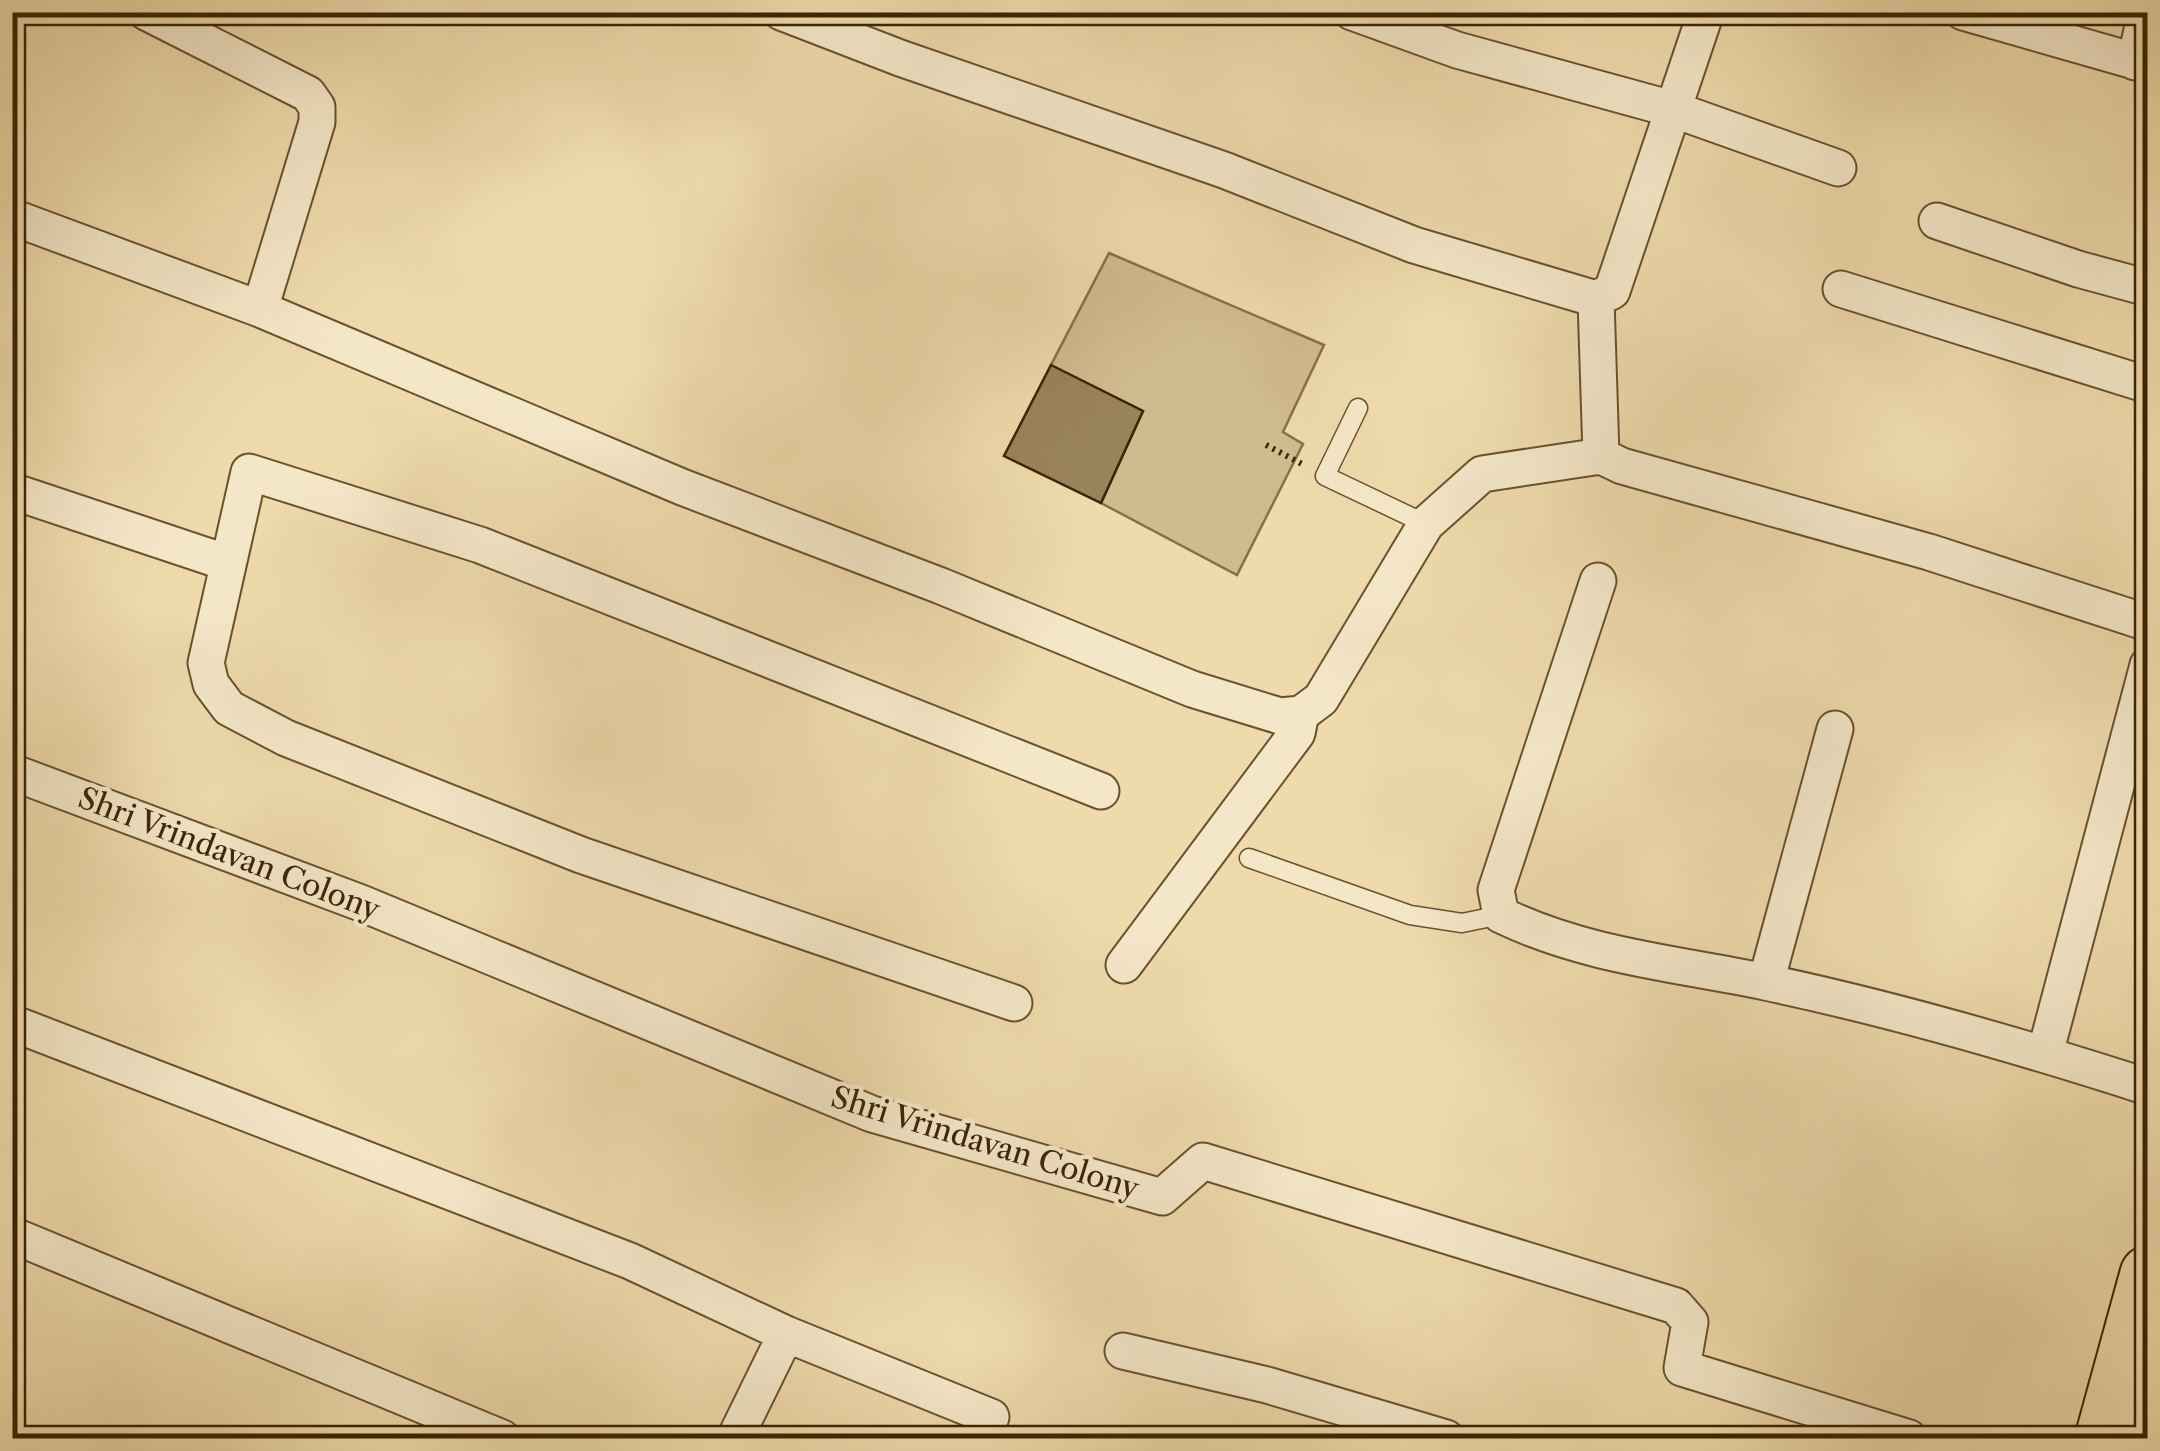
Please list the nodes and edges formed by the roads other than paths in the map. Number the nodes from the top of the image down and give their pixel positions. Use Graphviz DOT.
graph roads {
  1 [pos="146,12"];
  2 [pos="781,12"];
  3 [pos="1352,12"];
  4 [pos="1706,12"];
  5 [pos="1962,12"];
  6 [pos="2146,12"];
  7 [pos="2141,63"];
  8 [pos="1672,108"];
  9 [pos="1838,168"];
  10 [pos="12,217"];
  11 [pos="1937,220"];
  12 [pos="2148,288"];
  13 [pos="1842,289"];
  14 [pos="1596,299"];
  15 [pos="260,309"];
  16 [pos="2148,385"];
  17 [pos="1358,408"];
  18 [pos="1601,456"];
  19 [pos="12,491"];
  20 [pos="1426,524"];
  21 [pos="228,563"];
  22 [pos="1598,581"];
  23 [pos="2148,623"];
  24 [pos="2148,665"];
  25 [pos="1301,714"];
  26 [pos="1835,729"];
  27 [pos="12,772"];
  28 [pos="1101,791"];
  29 [pos="1249,858"];
  30 [pos="1501,915"];
  31 [pos="1124,965"];
  32 [pos="1766,982"];
  33 [pos="1014,1003"];
  34 [pos="12,1023"];
  35 [pos="2045,1054"];
  36 [pos="2148,1088"];
  37 [pos="12,1235"];
  38 [pos="2147,1281"];
  39 [pos="786,1334"];
  40 [pos="1123,1351"];
  41 [pos="991,1417"];
  42 [pos="502,1438"];
  43 [pos="735,1438"];
  44 [pos="1446,1438"];
  45 [pos="1909,1438"];
  46 [pos="2102,1438"];
  1 -- 15 [label="street"];
  2 -- 14 [label="street"];
  3 -- 8 [label="street"];
  4 -- 8 [label="street"];
  5 -- 7 [label="street"];
  6 -- 7 [label="street"];
  8 -- 9 [label="street"];
  8 -- 14 [label="street"];
  10 -- 15 [label="street"];
  11 -- 12 [label="street"];
  13 -- 16 [label="street"];
  14 -- 18 [label="street"];
  15 -- 25 [label="street"];
  17 -- 20 [label="lane"];
  18 -- 20 [label="street"];
  18 -- 23 [label="street"];
  19 -- 21 [label="street"];
  20 -- 25 [label="street"];
  21 -- 28 [label="street"];
  21 -- 33 [label="street"];
  22 -- 30 [label="street"];
  24 -- 35 [label="street"];
  25 -- 31 [label="street"];
  26 -- 32 [label="street"];
  27 -- 45 [label="street, Shri Vrindavan Colony"];
  29 -- 30 [label="lane"];
  30 -- 32 [label="street"];
  32 -- 35 [label="street"];
  34 -- 39 [label="street"];
  35 -- 36 [label="street"];
  37 -- 42 [label="street"];
  38 -- 46 [label="highway"];
  39 -- 41 [label="street"];
  39 -- 43 [label="street"];
  40 -- 44 [label="street"];
}
